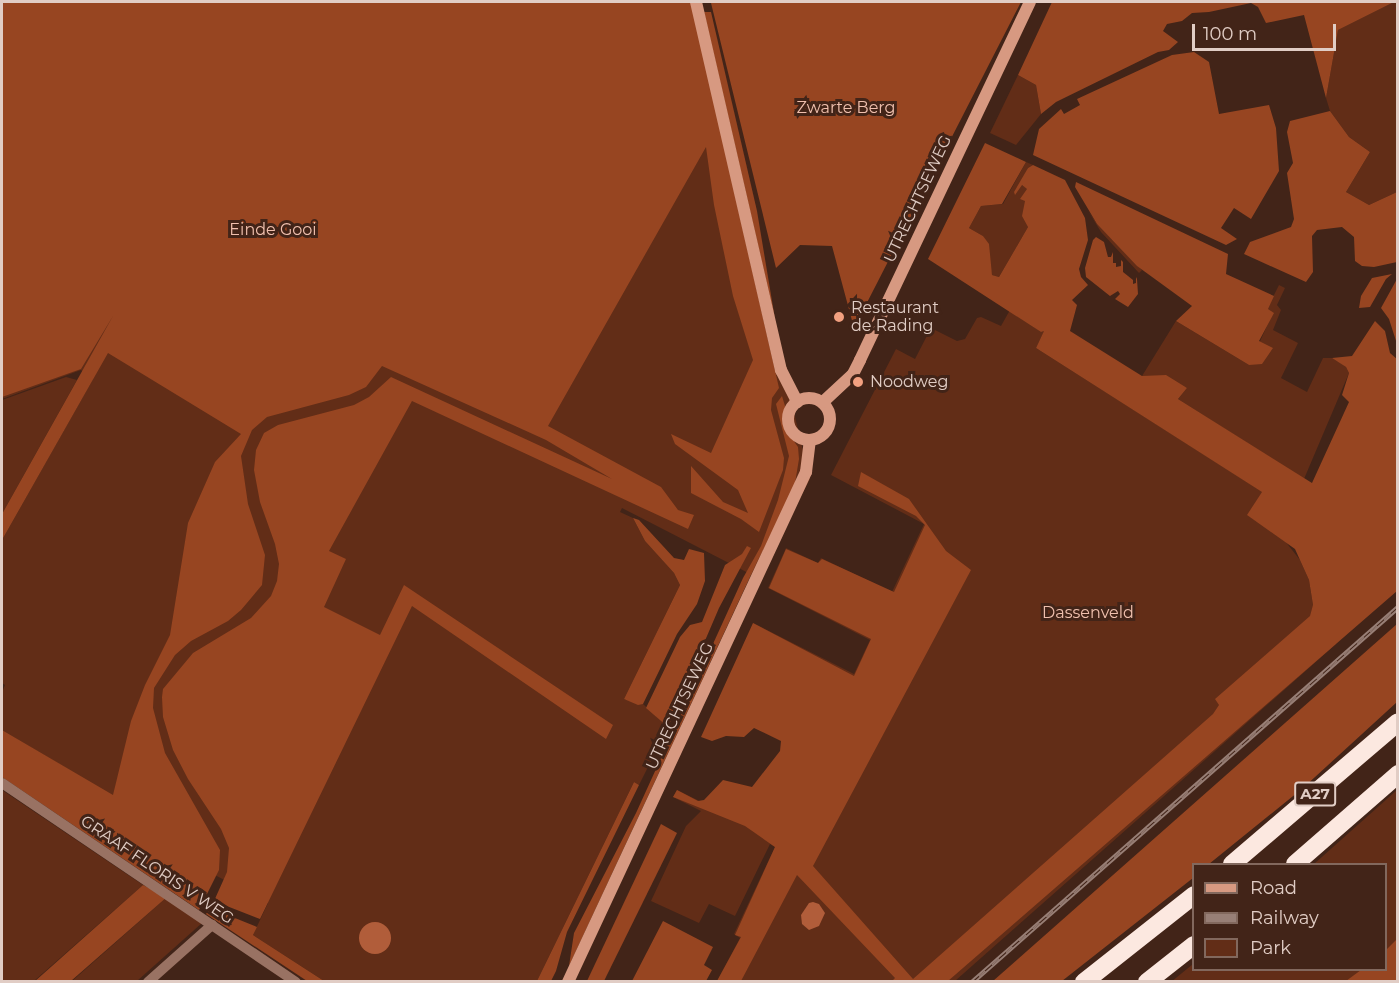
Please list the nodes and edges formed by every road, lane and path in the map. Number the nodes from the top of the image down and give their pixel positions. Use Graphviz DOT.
graph roads {
  1 [pos="696,2"];
  2 [pos="1030,2"];
  3 [pos="797,402"];
  4 [pos="823,402"];
  5 [pos="810,440"];
  6 [pos="1398,722"];
  7 [pos="1398,774"];
  8 [pos="2,783"];
  9 [pos="1233,863"];
  10 [pos="1295,863"];
  11 [pos="1192,897"];
  12 [pos="212,925"];
  13 [pos="1192,947"];
  14 [pos="148,981"];
  15 [pos="296,981"];
  16 [pos="568,981"];
  17 [pos="1084,981"];
  18 [pos="1147,981"];
  1 -- 3 [label="main road"];
  2 -- 4 [label="main road, UTRECHTSEWEG"];
  3 -- 4 [label="main road"];
  3 -- 5 [label="main road"];
  4 -- 5 [label="main road"];
  5 -- 16 [label="main road, UTRECHTSEWEG"];
  6 -- 9 [label="highway, A27"];
  7 -- 10 [label="highway, A27"];
  8 -- 12 [label="street, GRAAF FLORIS V WEG"];
  11 -- 17 [label="highway"];
  12 -- 14 [label="street"];
  12 -- 15 [label="street, GRAAF FLORIS V WEG"];
  13 -- 18 [label="highway"];
}
